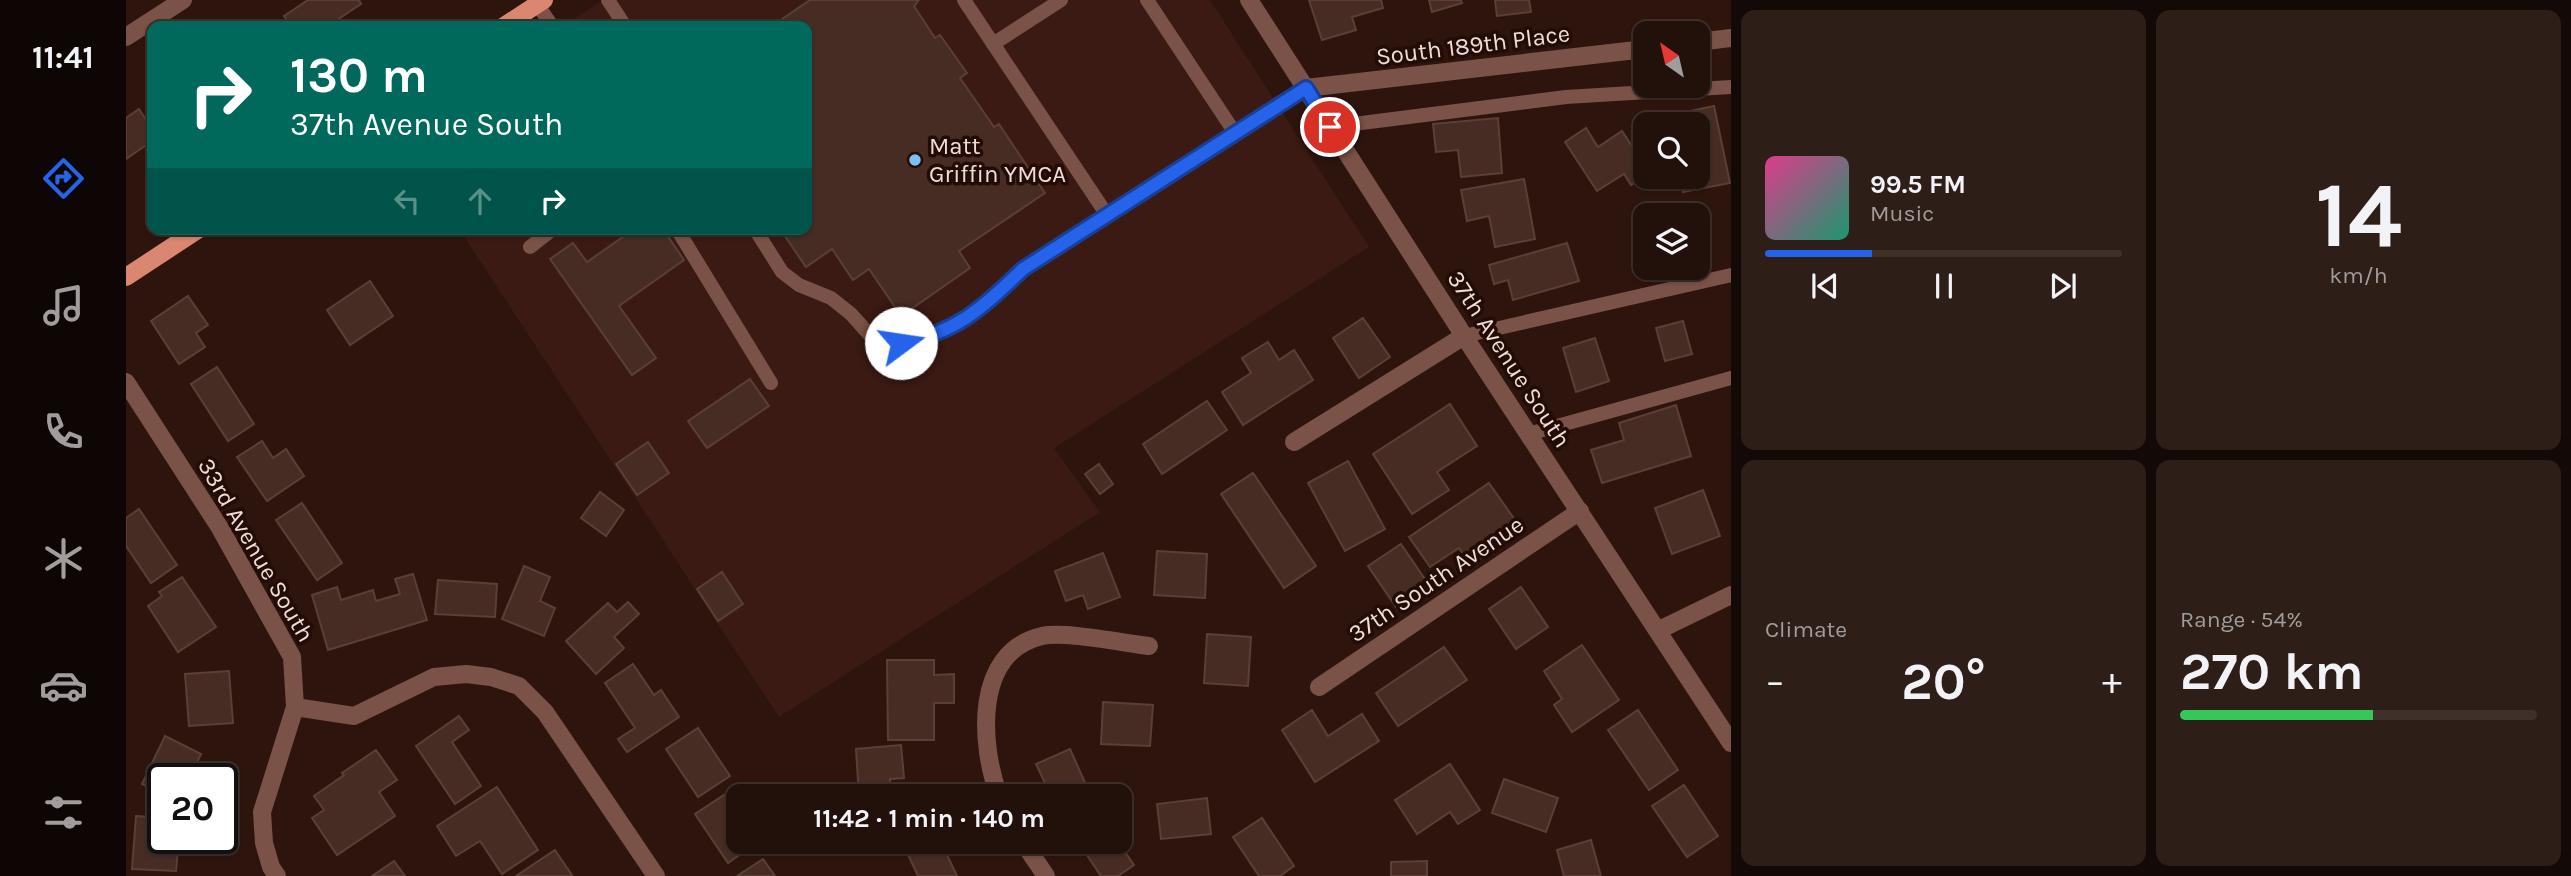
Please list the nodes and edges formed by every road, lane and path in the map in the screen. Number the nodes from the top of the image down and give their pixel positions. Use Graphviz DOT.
graph roads {
  1 [pos="183,0"];
  2 [pos="608,0"];
  3 [pos="964,0"];
  4 [pos="1060,0"];
  5 [pos="1147,0"];
  6 [pos="1250,0"];
  7 [pos="541,2"];
  8 [pos="151,21"];
  9 [pos="512,21"];
  10 [pos="550,21"];
  11 [pos="622,21"];
  12 [pos="147,23"];
  13 [pos="126,37"];
  14 [pos="1731,38"];
  15 [pos="1710,41"];
  16 [pos="993,44"];
  17 [pos="1633,50"];
  18 [pos="1731,87"];
  19 [pos="1306,88"];
  20 [pos="1330,127"];
  21 [pos="1235,133"];
  22 [pos="1107,215"];
  23 [pos="189,235"];
  24 [pos="545,235"];
  25 [pos="681,235"];
  26 [pos="759,235"];
  27 [pos="530,247"];
  28 [pos="1731,275"];
  29 [pos="126,277"];
  30 [pos="1464,336"];
  31 [pos="1731,378"];
  32 [pos="126,382"];
  33 [pos="771,383"];
  34 [pos="1528,435"];
  35 [pos="1294,442"];
  36 [pos="1580,511"];
  37 [pos="1731,595"];
  38 [pos="1659,630"];
  39 [pos="1149,646"];
  40 [pos="1320,687"];
  41 [pos="295,707"];
  42 [pos="1731,743"];
  43 [pos="995,784"];
  44 [pos="1031,854"];
  45 [pos="277,876"];
  46 [pos="656,876"];
  47 [pos="1046,876"];
  1 -- 8 [label="street"];
  2 -- 11 [label="lane"];
  3 -- 16 [label="lane"];
  4 -- 16 [label="lane"];
  5 -- 21 [label="lane"];
  6 -- 19 [label="street, 37th Avenue South"];
  7 -- 9 [label="main road"];
  7 -- 10 [label="lane"];
  12 -- 13 [label="street"];
  14 -- 15 [label="street"];
  16 -- 22 [label="lane"];
  17 -- 19 [label="street, South 189th Place"];
  18 -- 20 [label="lane"];
  19 -- 20 [label="street, 37th Avenue South"];
  19 -- 21 [label="lane"];
  20 -- 30 [label="street, 37th Avenue South"];
  21 -- 22 [label="lane"];
  22 -- 26 [label="lane"];
  23 -- 29 [label="main road"];
  24 -- 27 [label="lane"];
  25 -- 33 [label="lane"];
  28 -- 30 [label="lane"];
  30 -- 34 [label="street, 37th Avenue South"];
  30 -- 35 [label="street"];
  31 -- 34 [label="lane"];
  32 -- 41 [label="street, 33rd Avenue South"];
  34 -- 36 [label="street, 37th Avenue South"];
  36 -- 38 [label="street, 37th Avenue South"];
  36 -- 40 [label="street, 37th South Avenue"];
  37 -- 38 [label="street"];
  38 -- 42 [label="street, 37th Avenue South"];
  39 -- 43 [label="street"];
  41 -- 45 [label="street, 33rd Avenue South"];
  41 -- 46 [label="street"];
  44 -- 47 [label="street"];
}
